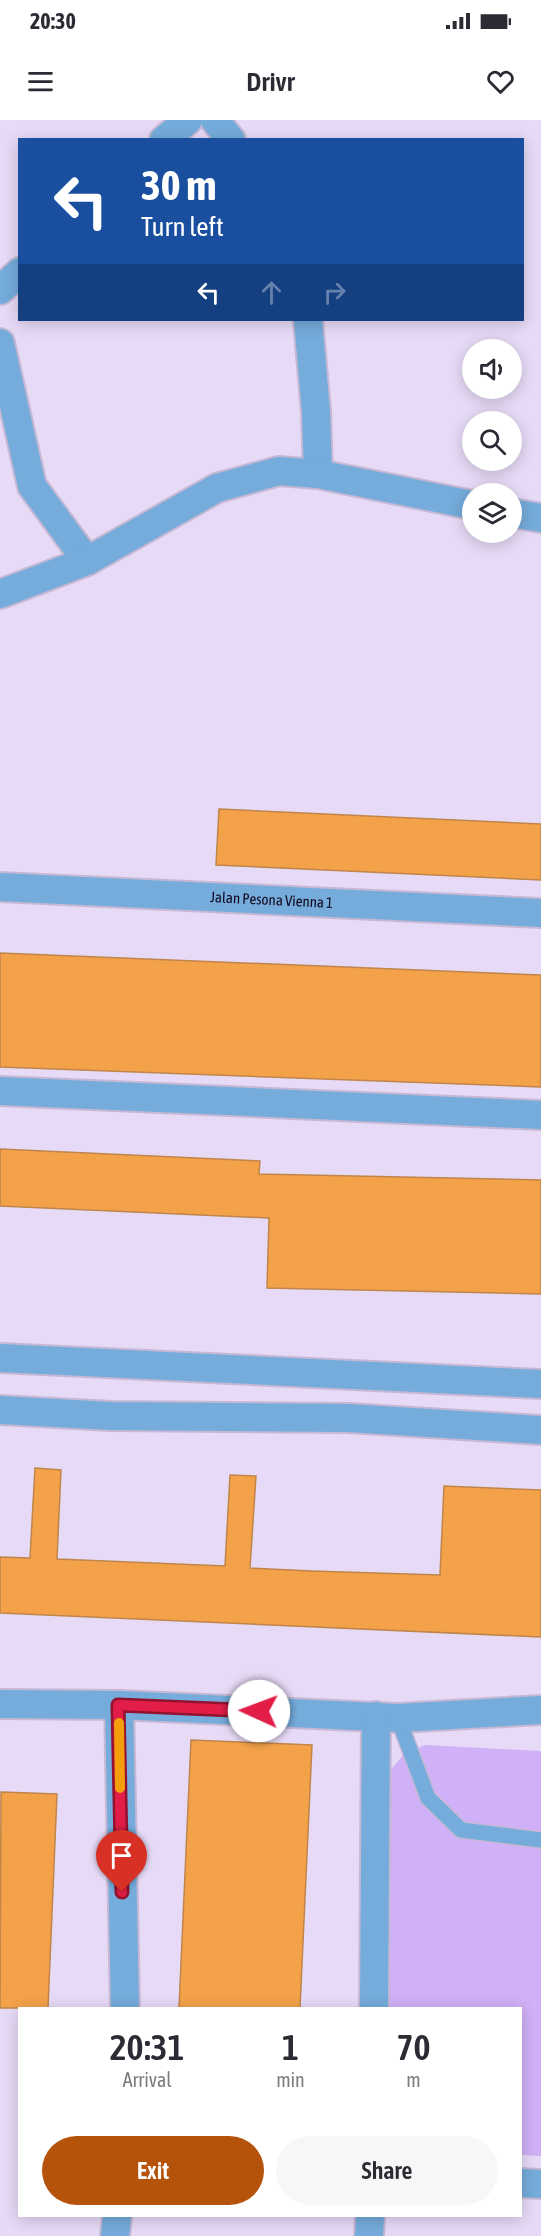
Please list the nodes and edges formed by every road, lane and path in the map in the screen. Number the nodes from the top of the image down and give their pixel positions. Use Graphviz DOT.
graph roads {
  1 [pos="188,120"];
  2 [pos="215,120"];
  3 [pos="166,138"];
  4 [pos="229,138"];
  5 [pos="18,274"];
  6 [pos="0,291"];
  7 [pos="308,321"];
  8 [pos="0,343"];
  9 [pos="318,474"];
  10 [pos="462,503"];
  11 [pos="522,515"];
  12 [pos="541,518"];
  13 [pos="87,561"];
  14 [pos="0,594"];
  15 [pos="0,887"];
  16 [pos="541,913"];
  17 [pos="0,1091"];
  18 [pos="541,1115"];
  19 [pos="0,1358"];
  20 [pos="541,1384"];
  21 [pos="0,1410"];
  22 [pos="541,1430"];
  23 [pos="0,1704"];
  24 [pos="118,1705"];
  25 [pos="541,1710"];
  26 [pos="387,1717"];
  27 [pos="541,1840"];
  28 [pos="124,2007"];
  29 [pos="374,2007"];
  30 [pos="522,2183"];
  31 [pos="541,2184"];
  32 [pos="117,2217"];
  33 [pos="370,2217"];
  34 [pos="116,2236"];
  35 [pos="369,2236"];
  1 -- 3 [label="street"];
  2 -- 4 [label="street"];
  5 -- 6 [label="street"];
  7 -- 9 [label="street"];
  8 -- 13 [label="street"];
  9 -- 10 [label="street"];
  9 -- 13 [label="street"];
  11 -- 12 [label="street"];
  13 -- 14 [label="street"];
  15 -- 16 [label="street, Jalan Pesona Vienna 1"];
  17 -- 18 [label="street"];
  19 -- 20 [label="street"];
  21 -- 22 [label="street"];
  23 -- 24 [label="street"];
  24 -- 26 [label="street"];
  24 -- 28 [label="street"];
  25 -- 26 [label="street"];
  26 -- 27 [label="lane"];
  26 -- 29 [label="street"];
  30 -- 31 [label="street"];
  32 -- 34 [label="street"];
  33 -- 35 [label="street"];
}
